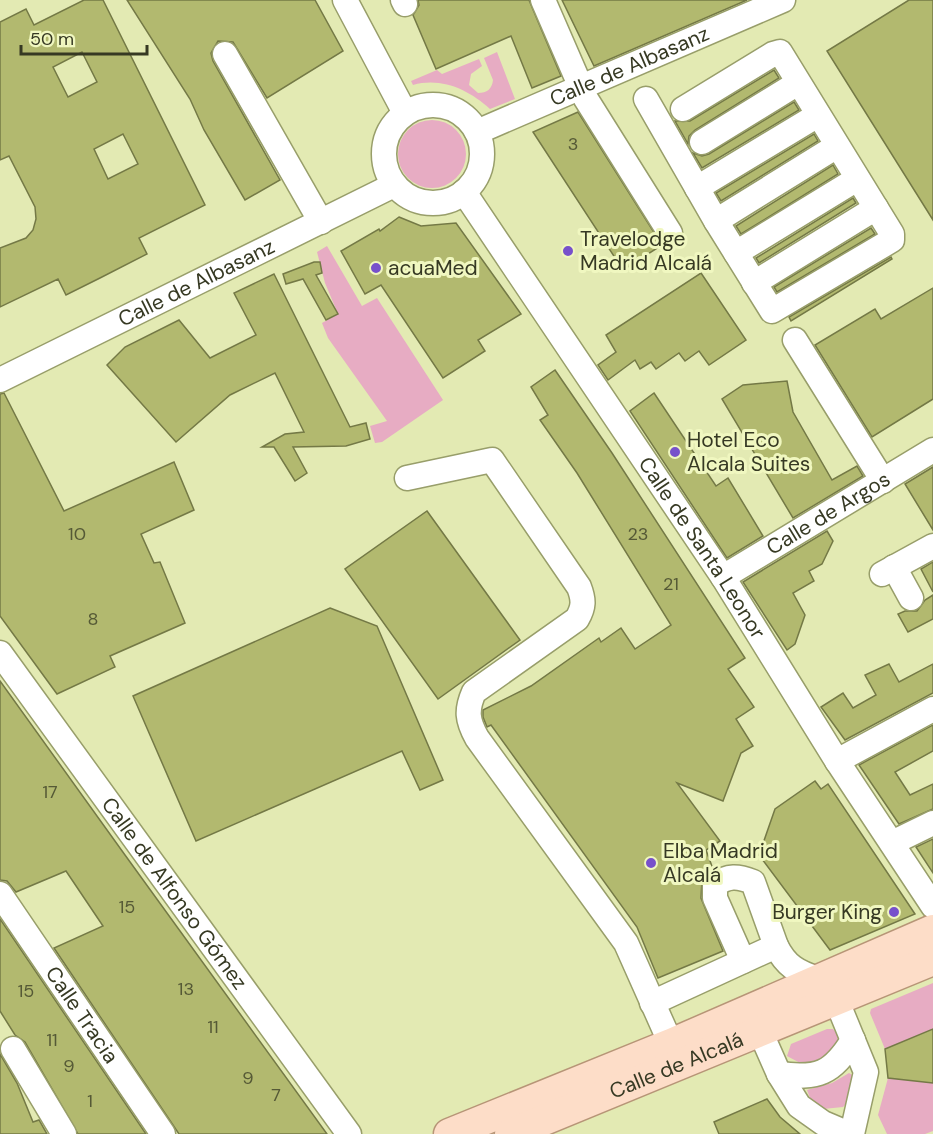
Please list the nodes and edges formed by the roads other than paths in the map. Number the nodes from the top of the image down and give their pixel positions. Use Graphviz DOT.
graph roads {
  1 [pos="345,0"];
  2 [pos="543,0"];
  3 [pos="556,0"];
  4 [pos="782,0"];
  5 [pos="225,54"];
  6 [pos="798,83"];
  7 [pos="587,84"];
  8 [pos="646,99"];
  9 [pos="683,109"];
  10 [pos="405,113"];
  11 [pos="818,115"];
  12 [pos="477,132"];
  13 [pos="702,142"];
  14 [pos="837,146"];
  15 [pos="857,178"];
  16 [pos="394,185"];
  17 [pos="697,188"];
  18 [pos="464,192"];
  19 [pos="876,208"];
  20 [pos="716,220"];
  21 [pos="321,222"];
  22 [pos="670,233"];
  23 [pos="736,253"];
  24 [pos="754,283"];
  25 [pos="795,340"];
  26 [pos="0,380"];
  27 [pos="933,450"];
  28 [pos="407,478"];
  29 [pos="883,481"];
  30 [pos="933,546"];
  31 [pos="723,577"];
  32 [pos="911,598"];
  33 [pos="0,653"];
  34 [pos="933,709"];
  35 [pos="837,761"];
  36 [pos="933,823"];
  37 [pos="891,843"];
  38 [pos="0,894"];
  39 [pos="933,906"];
  40 [pos="933,930"];
  41 [pos="776,946"];
  42 [pos="933,946"];
  43 [pos="933,960"];
  44 [pos="743,961"];
  45 [pos="834,991"];
  46 [pos="652,1003"];
  47 [pos="760,1031"];
  48 [pos="853,1040"];
  49 [pos="671,1044"];
  50 [pos="13,1049"];
  51 [pos="779,1074"];
  52 [pos="555,1091"];
  53 [pos="592,1100"];
  54 [pos="64,1134"];
  55 [pos="163,1134"];
  56 [pos="349,1134"];
  57 [pos="449,1134"];
  58 [pos="493,1134"];
  59 [pos="510,1134"];
  60 [pos="850,1134"];
  1 -- 10 [label="street"];
  2 -- 7 [label="street"];
  3 -- 7 [label="street"];
  4 -- 7 [label="street, Calle de Albasanz"];
  5 -- 21 [label="street"];
  6 -- 9 [label="street"];
  6 -- 11 [label="street"];
  6 -- 13 [label="street"];
  7 -- 12 [label="street, Calle de Albasanz"];
  7 -- 22 [label="street"];
  8 -- 17 [label="street"];
  10 -- 12 [label="street"];
  10 -- 16 [label="street"];
  11 -- 14 [label="street"];
  11 -- 17 [label="street"];
  12 -- 18 [label="street"];
  14 -- 15 [label="street"];
  14 -- 20 [label="street"];
  15 -- 19 [label="street"];
  15 -- 23 [label="street"];
  16 -- 18 [label="street"];
  16 -- 21 [label="street, Calle de Albasanz"];
  17 -- 20 [label="street"];
  18 -- 31 [label="street, Calle de Santa Leonor"];
  19 -- 24 [label="street"];
  19 -- 24 [label="street"];
  20 -- 23 [label="street"];
  21 -- 26 [label="street, Calle de Albasanz"];
  23 -- 24 [label="street"];
  25 -- 29 [label="street"];
  27 -- 29 [label="street, Calle de Argos"];
  28 -- 46 [label="street"];
  29 -- 31 [label="street, Calle de Argos"];
  30 -- 32 [label="street"];
  31 -- 35 [label="street, Calle de Santa Leonor"];
  33 -- 56 [label="street, Calle de Alfonso Gómez"];
  34 -- 35 [label="street"];
  35 -- 37 [label="street, Calle de Santa Leonor"];
  36 -- 37 [label="street"];
  37 -- 39 [label="street, Calle de Santa Leonor"];
  38 -- 55 [label="street, Calle Tracia"];
  40 -- 45 [label="main road, Calle de Alcalá"];
  41 -- 44 [label="street"];
  41 -- 44 [label="street"];
  41 -- 45 [label="street"];
  42 -- 45 [label="street, Calle de Alcalá"];
  43 -- 45 [label="main road, Calle de Alcalá"];
  44 -- 46 [label="street"];
  45 -- 47 [label="main road, Calle de Alcalá"];
  45 -- 48 [label="street"];
  45 -- 49 [label="main road, Calle de Alcalá"];
  46 -- 49 [label="street"];
  47 -- 51 [label="street"];
  47 -- 53 [label="main road, Calle de Alcalá"];
  48 -- 51 [label="street"];
  48 -- 60 [label="street"];
  49 -- 52 [label="main road, Calle de Alcalá"];
  49 -- 53 [label="street, Calle de Alcalá"];
  50 -- 54 [label="street"];
  51 -- 60 [label="street"];
  52 -- 57 [label="main road, Calle de Alcalá"];
  52 -- 58 [label="street, Calle de Alcalá"];
  53 -- 59 [label="main road, Calle de Alcalá"];
}
